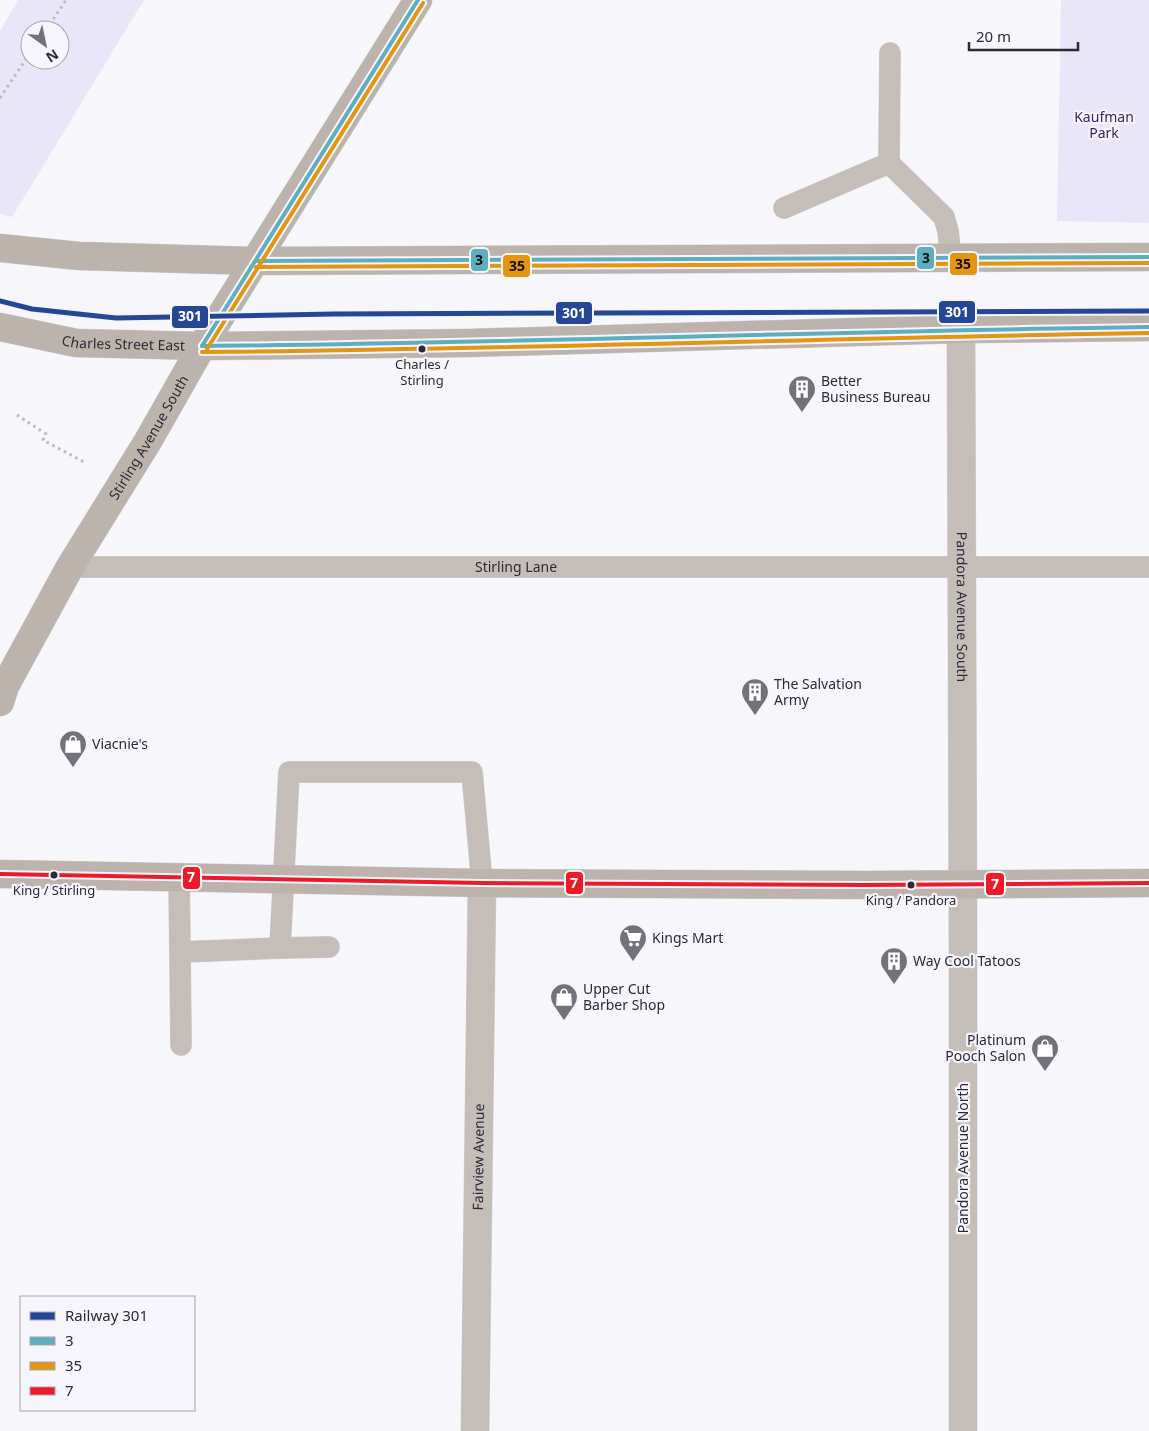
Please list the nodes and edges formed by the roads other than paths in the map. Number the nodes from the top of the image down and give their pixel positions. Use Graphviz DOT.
graph roads {
  1 [pos="418,0"];
  2 [pos="890,54"];
  3 [pos="889,163"];
  4 [pos="784,208"];
  5 [pos="0,248"];
  6 [pos="1149,257"];
  7 [pos="951,258"];
  8 [pos="256,261"];
  9 [pos="0,327"];
  10 [pos="1149,327"];
  11 [pos="960,329"];
  12 [pos="202,346"];
  13 [pos="962,566"];
  14 [pos="70,567"];
  15 [pos="1149,567"];
  16 [pos="0,702"];
  17 [pos="0,874"];
  18 [pos="179,878"];
  19 [pos="284,879"];
  20 [pos="482,883"];
  21 [pos="963,884"];
  22 [pos="1149,884"];
  23 [pos="329,947"];
  24 [pos="280,948"];
  25 [pos="180,952"];
  26 [pos="181,1045"];
  27 [pos="475,1431"];
  28 [pos="962,1431"];
  1 -- 8 [label="main road, Stirling Avenue South"];
  2 -- 3 [label="lane"];
  3 -- 4 [label="lane"];
  3 -- 7 [label="lane"];
  5 -- 8 [label="main road"];
  6 -- 7 [label="main road"];
  7 -- 8 [label="main road"];
  8 -- 12 [label="main road, Stirling Avenue South"];
  9 -- 12 [label="main road, Charles Street East"];
  10 -- 11 [label="main road, Charles Street East"];
  11 -- 12 [label="main road, Charles Street East"];
  11 -- 13 [label="street, Pandora Avenue South"];
  12 -- 14 [label="main road, Stirling Avenue South"];
  13 -- 14 [label="lane, Stirling Lane"];
  13 -- 15 [label="lane, Stirling Lane"];
  13 -- 21 [label="street, Pandora Avenue South"];
  14 -- 16 [label="main road, Stirling Avenue South"];
  17 -- 18 [label="main road"];
  18 -- 19 [label="main road"];
  18 -- 25 [label="lane"];
  19 -- 20 [label="main road"];
  19 -- 20 [label="lane"];
  19 -- 24 [label="lane"];
  20 -- 21 [label="main road"];
  20 -- 27 [label="street, Fairview Avenue"];
  21 -- 22 [label="main road"];
  21 -- 28 [label="street, Pandora Avenue North"];
  23 -- 24 [label="lane"];
  24 -- 25 [label="lane"];
  25 -- 26 [label="lane"];
}
